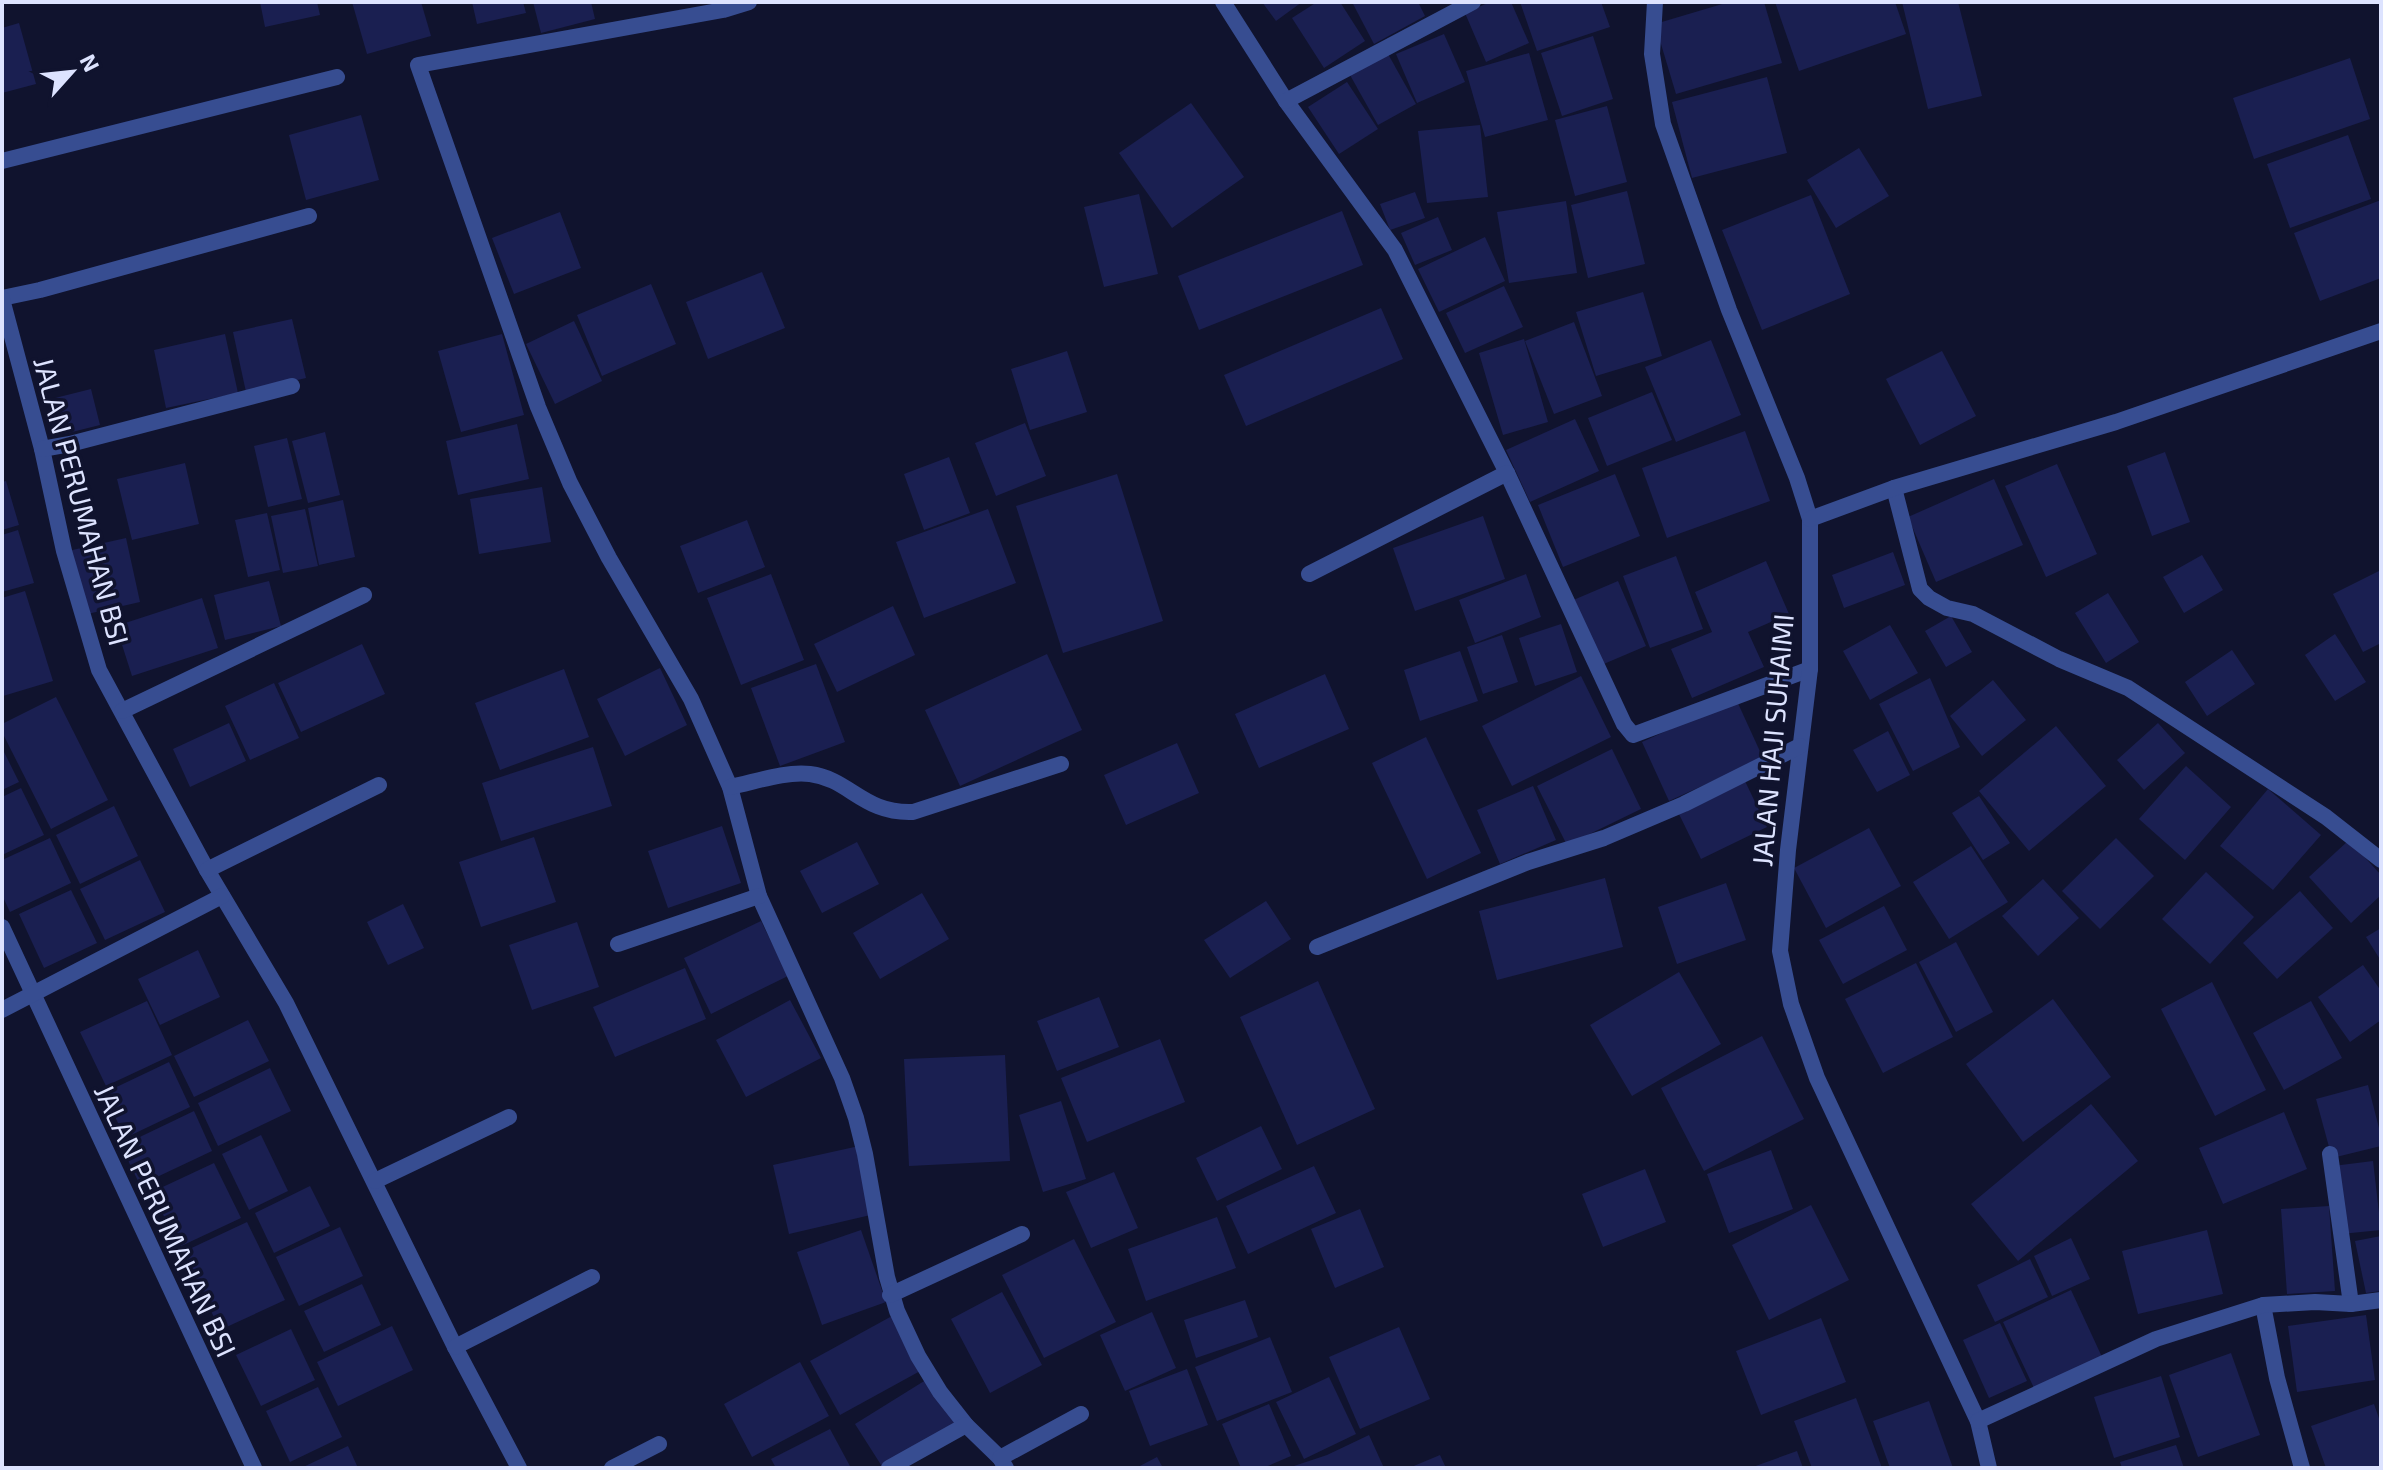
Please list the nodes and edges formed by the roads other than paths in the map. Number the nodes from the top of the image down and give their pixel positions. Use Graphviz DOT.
graph roads {
  1 [pos="749,2"];
  2 [pos="1223,2"];
  3 [pos="1473,2"];
  4 [pos="1655,2"];
  5 [pos="722,6"];
  6 [pos="337,77"];
  7 [pos="1286,101"];
  8 [pos="2,161"];
  9 [pos="309,216"];
  10 [pos="2,299"];
  11 [pos="2381,331"];
  12 [pos="292,386"];
  13 [pos="42,449"];
  14 [pos="1507,473"];
  15 [pos="1894,488"];
  16 [pos="1810,519"];
  17 [pos="1309,574"];
  18 [pos="364,595"];
  19 [pos="1810,669"];
  20 [pos="122,711"];
  21 [pos="1800,746"];
  22 [pos="1061,764"];
  23 [pos="379,785"];
  24 [pos="730,787"];
  25 [pos="2381,860"];
  26 [pos="207,870"];
  27 [pos="222,896"];
  28 [pos="759,896"];
  29 [pos="2,927"];
  30 [pos="618,944"];
  31 [pos="1317,947"];
  32 [pos="32,995"];
  33 [pos="2,1010"];
  34 [pos="509,1117"];
  35 [pos="2330,1154"];
  36 [pos="375,1181"];
  37 [pos="1022,1234"];
  38 [pos="592,1277"];
  39 [pos="890,1295"];
  40 [pos="2381,1300"];
  41 [pos="2351,1304"];
  42 [pos="2263,1305"];
  43 [pos="455,1347"];
  44 [pos="1081,1414"];
  45 [pos="1978,1421"];
  46 [pos="966,1425"];
  47 [pos="659,1444"];
  48 [pos="1003,1463"];
  49 [pos="1983,1466"];
  50 [pos="254,1468"];
  51 [pos="519,1468"];
  52 [pos="612,1468"];
  53 [pos="889,1468"];
  54 [pos="2302,1468"];
  1 -- 5 [label="street"];
  2 -- 7 [label="street"];
  3 -- 7 [label="street"];
  4 -- 16 [label="street, JALAN HAJI SUHAIMI"];
  5 -- 24 [label="street"];
  6 -- 8 [label="street"];
  7 -- 14 [label="street"];
  9 -- 10 [label="street, JALAN PERUMAHAN BSI"];
  10 -- 13 [label="street, JALAN PERUMAHAN BSI"];
  11 -- 15 [label="street"];
  12 -- 13 [label="street"];
  13 -- 20 [label="street, JALAN PERUMAHAN BSI"];
  14 -- 17 [label="street"];
  14 -- 19 [label="street"];
  15 -- 16 [label="street"];
  15 -- 25 [label="street"];
  16 -- 19 [label="street, JALAN HAJI SUHAIMI"];
  18 -- 20 [label="street"];
  19 -- 21 [label="street, JALAN HAJI SUHAIMI"];
  20 -- 26 [label="street, JALAN PERUMAHAN BSI"];
  21 -- 31 [label="street"];
  21 -- 45 [label="street, JALAN HAJI SUHAIMI"];
  22 -- 24 [label="street"];
  23 -- 26 [label="street"];
  24 -- 28 [label="street"];
  26 -- 27 [label="street, JALAN PERUMAHAN BSI"];
  27 -- 32 [label="street"];
  27 -- 36 [label="street, JALAN PERUMAHAN BSI"];
  28 -- 30 [label="street"];
  28 -- 39 [label="street"];
  29 -- 32 [label="street, JALAN PERUMAHAN BSI"];
  32 -- 33 [label="street"];
  32 -- 50 [label="street, JALAN PERUMAHAN BSI"];
  34 -- 36 [label="street"];
  35 -- 41 [label="street"];
  36 -- 43 [label="street, JALAN PERUMAHAN BSI"];
  37 -- 39 [label="street"];
  38 -- 43 [label="street"];
  39 -- 46 [label="street"];
  40 -- 41 [label="street"];
  41 -- 42 [label="street"];
  42 -- 45 [label="street"];
  42 -- 54 [label="street"];
  43 -- 51 [label="street, JALAN PERUMAHAN BSI"];
  44 -- 48 [label="street"];
  45 -- 49 [label="street, JALAN HAJI SUHAIMI"];
  46 -- 48 [label="street"];
  46 -- 53 [label="street"];
  47 -- 52 [label="street"];
}
